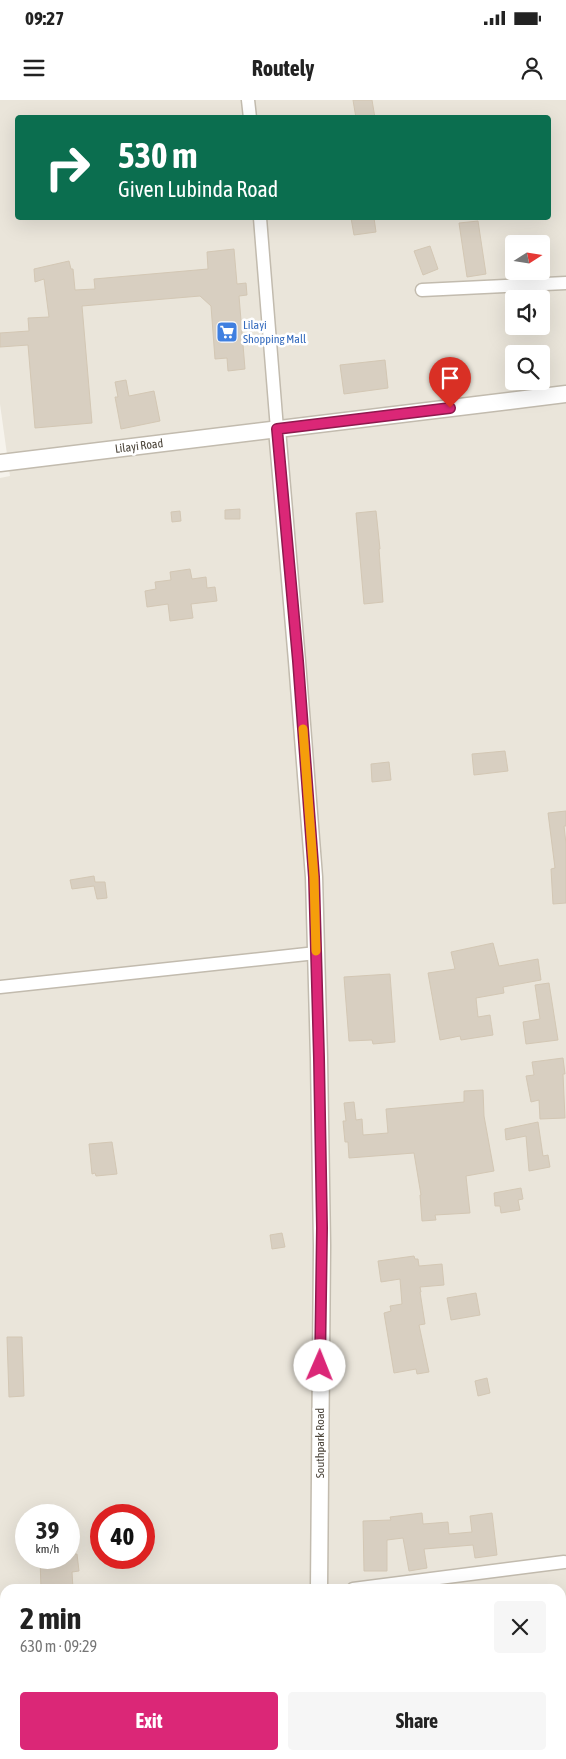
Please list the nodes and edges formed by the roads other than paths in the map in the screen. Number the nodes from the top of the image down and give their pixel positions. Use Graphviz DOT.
graph roads {
  1 [pos="248,100"];
  2 [pos="250,115"];
  3 [pos="260,220"];
  4 [pos="566,283"];
  5 [pos="422,290"];
  6 [pos="566,394"];
  7 [pos="277,429"];
  8 [pos="0,464"];
  9 [pos="316,953"];
  10 [pos="0,987"];
  11 [pos="564,1562"];
  12 [pos="320,1584"];
  13 [pos="392,1584"];
  1 -- 2 [label="street"];
  3 -- 7 [label="street"];
  4 -- 5 [label="street"];
  6 -- 7 [label="street, Lilayi Road"];
  7 -- 8 [label="street, Lilayi Road"];
  7 -- 9 [label="street, Southpark Road"];
  9 -- 10 [label="street"];
  9 -- 12 [label="street, Southpark Road"];
  11 -- 13 [label="street"];
}
